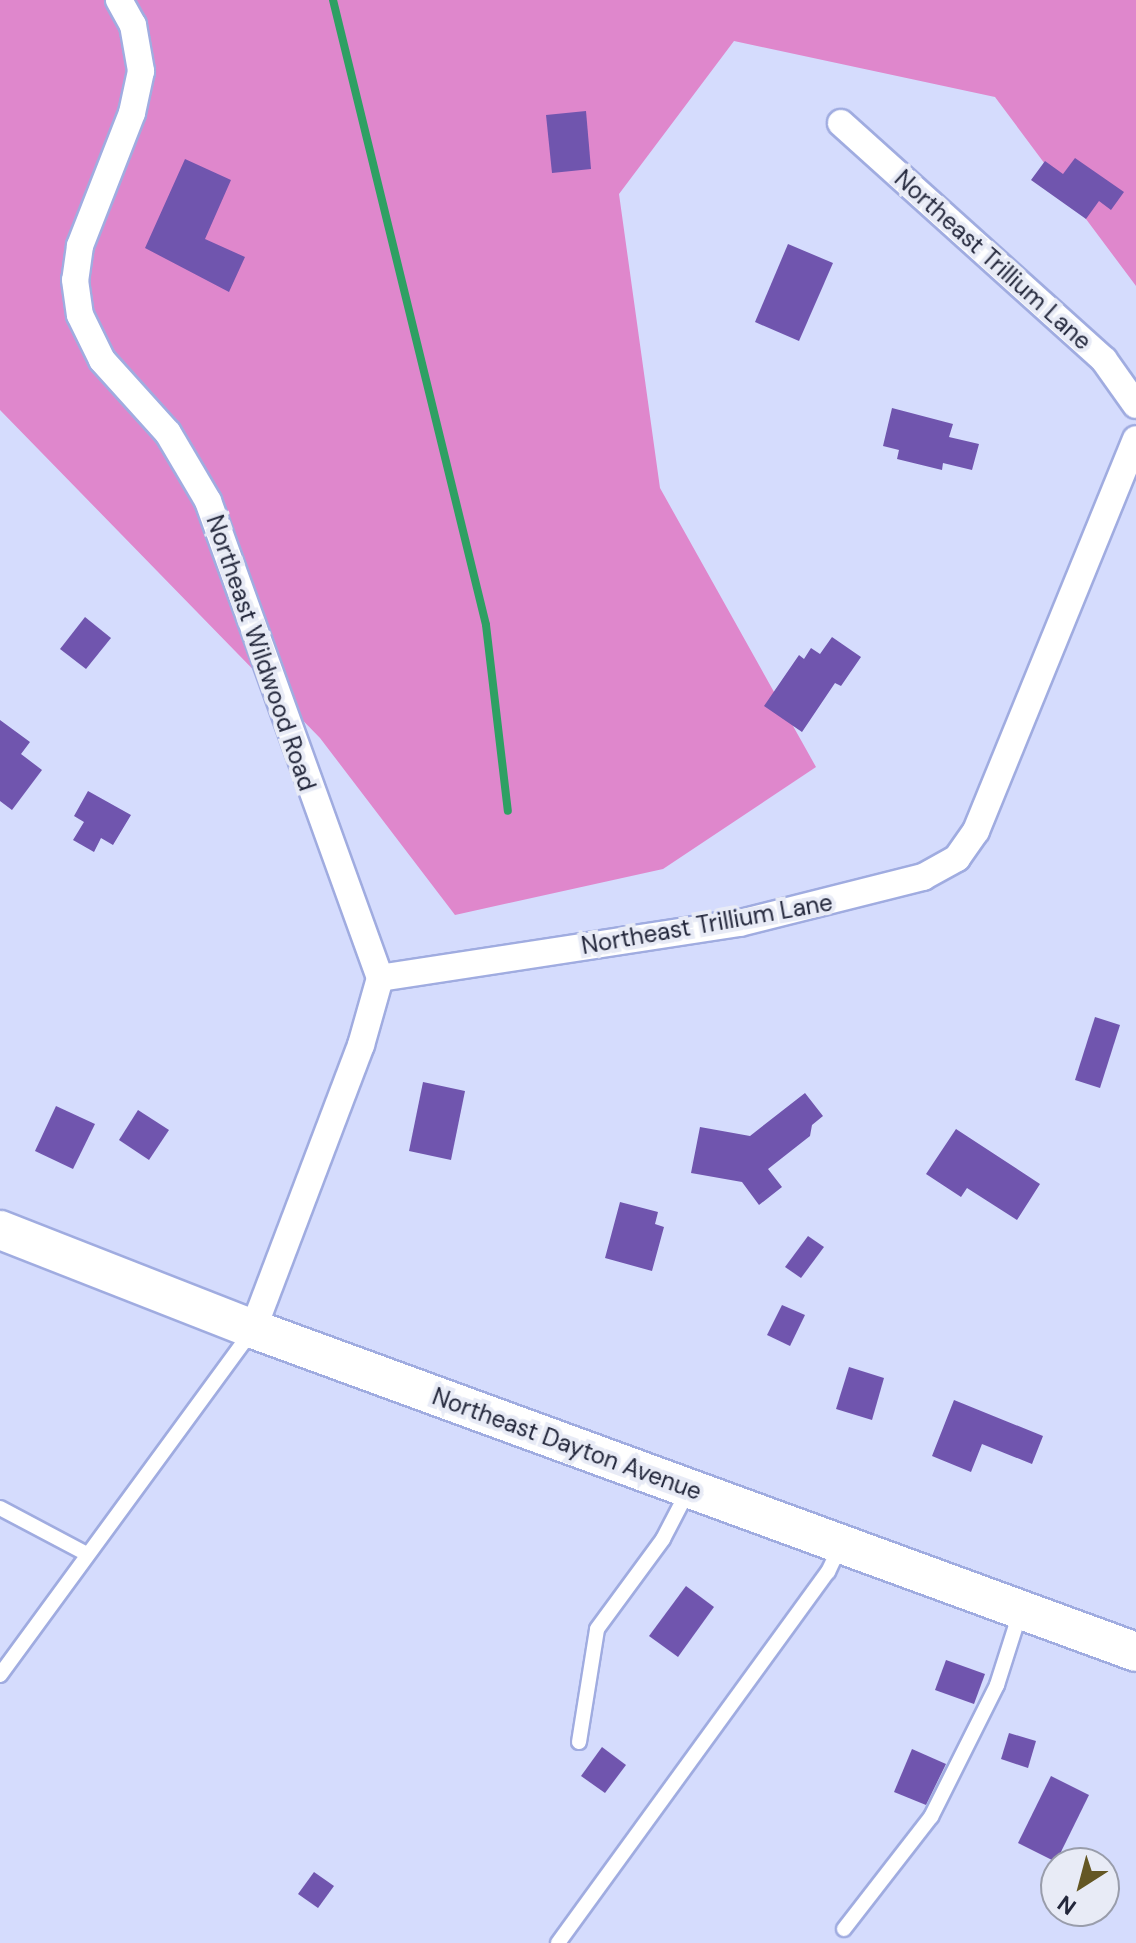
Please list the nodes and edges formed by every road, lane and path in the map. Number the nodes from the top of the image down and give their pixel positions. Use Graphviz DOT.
graph roads {
  1 [pos="119,0"];
  2 [pos="841,123"];
  3 [pos="1136,405"];
  4 [pos="1136,439"];
  5 [pos="380,978"];
  6 [pos="2,1235"];
  7 [pos="253,1329"];
  8 [pos="689,1488"];
  9 [pos="0,1508"];
  10 [pos="841,1544"];
  11 [pos="87,1554"];
  12 [pos="1021,1610"];
  13 [pos="1136,1652"];
  14 [pos="0,1675"];
  15 [pos="579,1742"];
  16 [pos="844,1929"];
  17 [pos="558,1943"];
  1 -- 5 [label="street, Northeast Wildwood Road"];
  2 -- 3 [label="street, Northeast Trillium Lane"];
  4 -- 5 [label="street, Northeast Trillium Lane"];
  5 -- 7 [label="street"];
  6 -- 7 [label="street, Northeast Dayton Avenue"];
  7 -- 8 [label="street, Northeast Dayton Avenue"];
  7 -- 11 [label="lane"];
  8 -- 10 [label="street, Northeast Dayton Avenue"];
  8 -- 15 [label="lane"];
  9 -- 11 [label="lane"];
  10 -- 12 [label="street, Northeast Dayton Avenue"];
  10 -- 17 [label="lane"];
  11 -- 14 [label="lane"];
  12 -- 13 [label="street, Northeast Dayton Avenue"];
  12 -- 16 [label="lane"];
}
